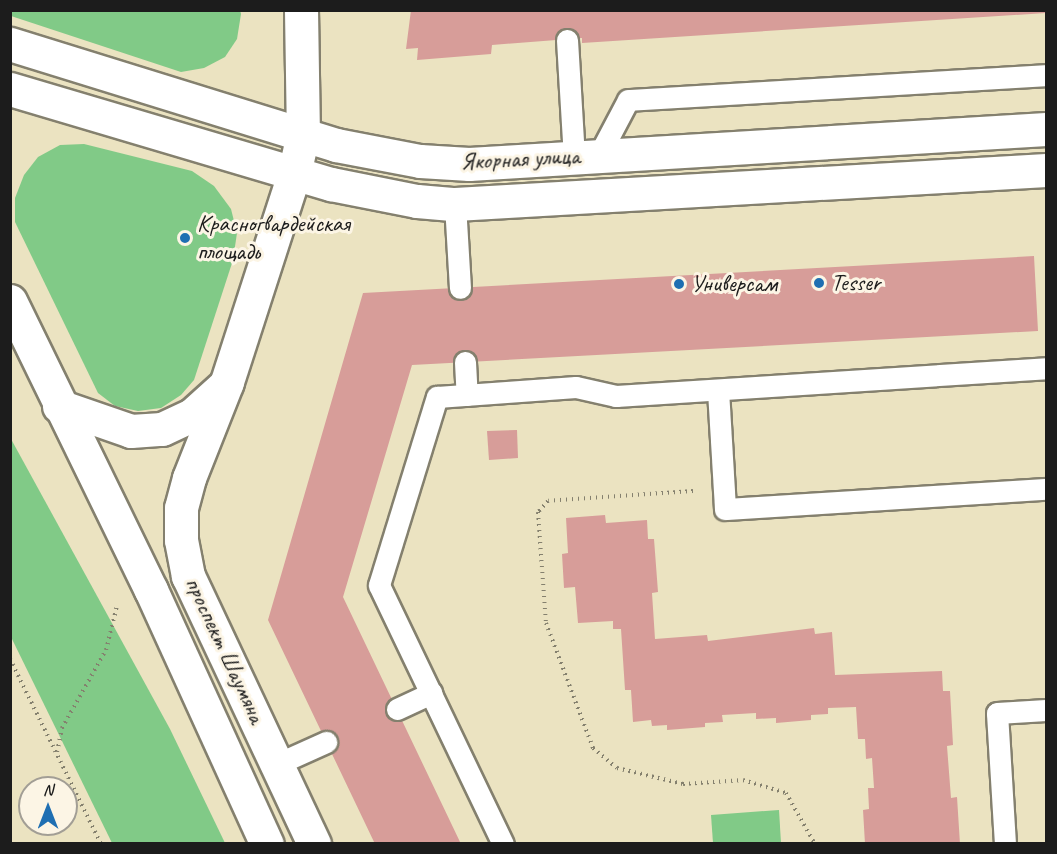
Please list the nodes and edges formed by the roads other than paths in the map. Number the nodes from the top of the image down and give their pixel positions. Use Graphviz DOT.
graph roads {
  1 [pos="301,10"];
  2 [pos="567,40"];
  3 [pos="10,44"];
  4 [pos="1047,75"];
  5 [pos="10,89"];
  6 [pos="1047,129"];
  7 [pos="303,134"];
  8 [pos="587,156"];
  9 [pos="1047,170"];
  10 [pos="294,174"];
  11 [pos="455,204"];
  12 [pos="460,288"];
  13 [pos="10,301"];
  14 [pos="465,362"];
  15 [pos="1047,368"];
  16 [pos="227,382"];
  17 [pos="718,390"];
  18 [pos="467,395"];
  19 [pos="59,406"];
  20 [pos="1047,489"];
  21 [pos="431,693"];
  22 [pos="397,709"];
  23 [pos="1047,710"];
  24 [pos="326,742"];
  25 [pos="277,764"];
  26 [pos="267,843"];
  27 [pos="314,843"];
  28 [pos="503,843"];
  29 [pos="1005,843"];
  1 -- 7 [label="street"];
  2 -- 8 [label="lane"];
  3 -- 7 [label="street, Якорная улица"];
  4 -- 8 [label="lane"];
  5 -- 10 [label="street, Якорная улица"];
  6 -- 8 [label="street, Якорная улица"];
  7 -- 8 [label="street, Якорная улица"];
  7 -- 10 [label="street"];
  9 -- 11 [label="street, Якорная улица"];
  10 -- 11 [label="street, Якорная улица"];
  10 -- 16 [label="street"];
  11 -- 12 [label="lane"];
  13 -- 19 [label="street"];
  14 -- 18 [label="lane"];
  15 -- 17 [label="lane"];
  16 -- 19 [label="street"];
  16 -- 25 [label="street, проспект Шаумяна"];
  17 -- 18 [label="lane"];
  17 -- 20 [label="lane"];
  18 -- 21 [label="lane"];
  19 -- 26 [label="street, проспект Шаумяна"];
  21 -- 22 [label="lane"];
  21 -- 28 [label="lane"];
  23 -- 29 [label="lane"];
  24 -- 25 [label="lane"];
  25 -- 27 [label="street, проспект Шаумяна"];
}
